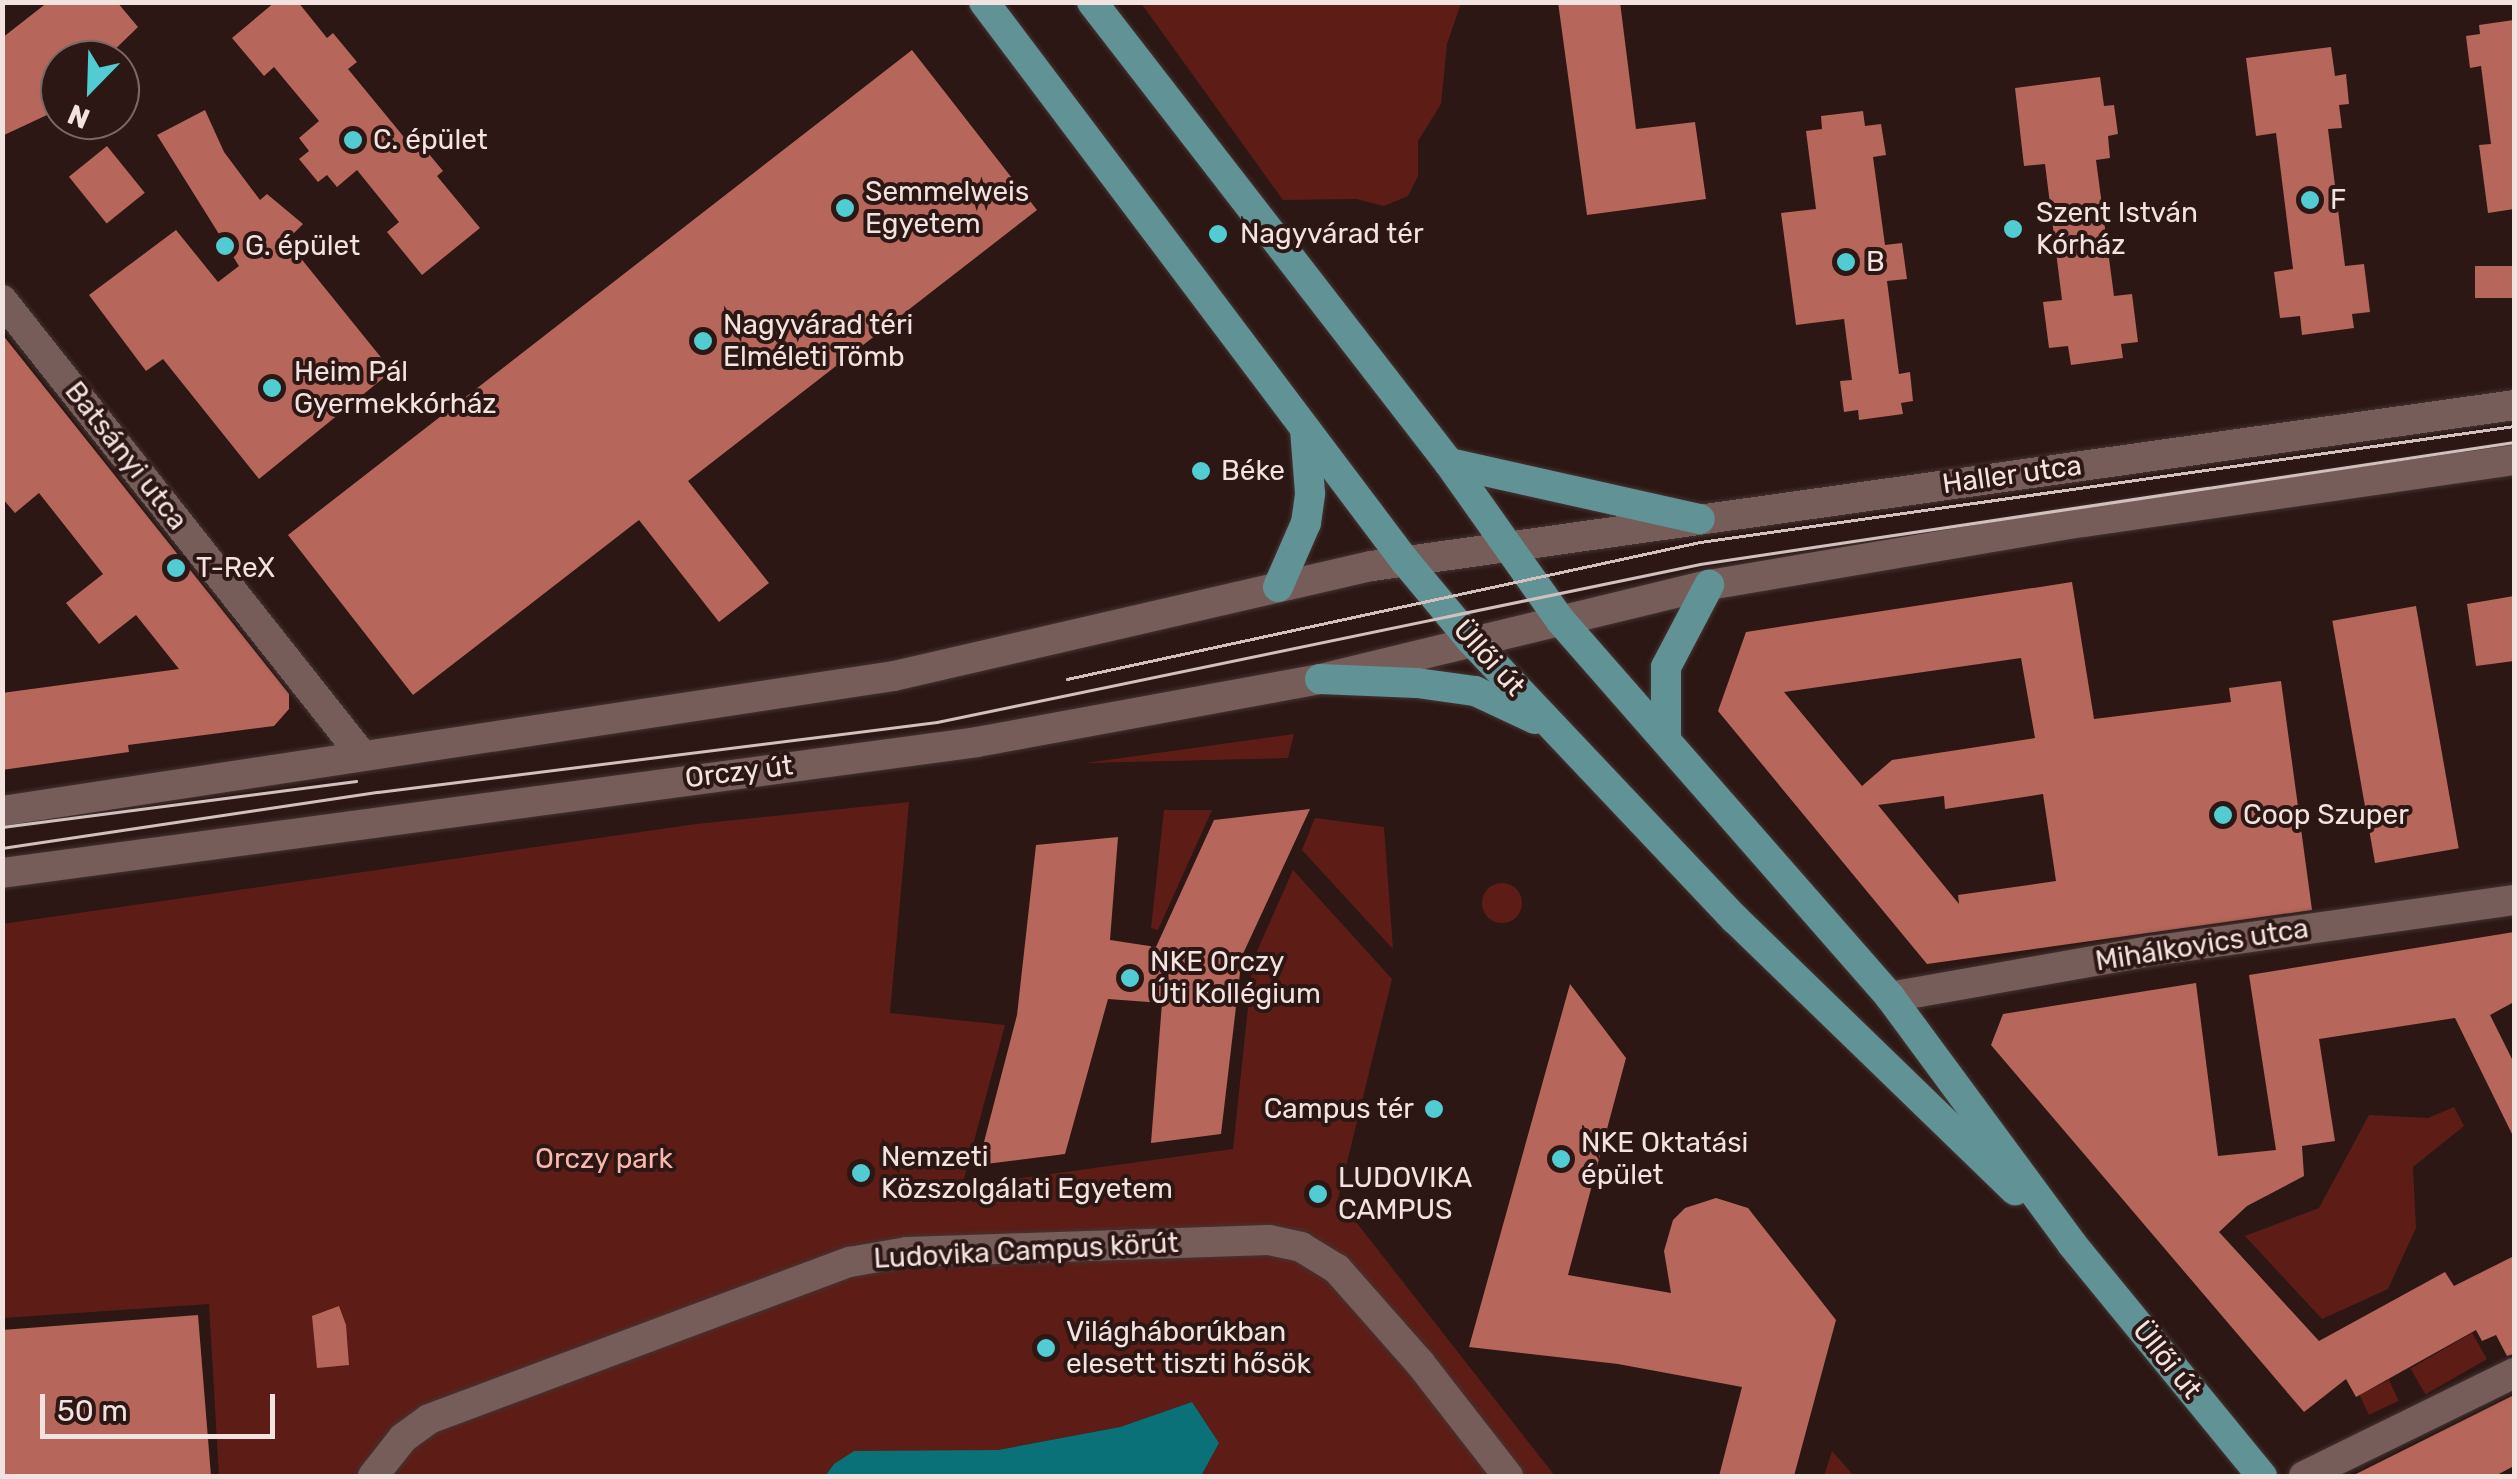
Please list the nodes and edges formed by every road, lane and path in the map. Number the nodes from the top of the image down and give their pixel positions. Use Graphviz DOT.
graph roads {
  1 [pos="984,2"];
  2 [pos="1092,2"];
  3 [pos="2,300"];
  4 [pos="2514,406"];
  5 [pos="1305,430"];
  6 [pos="2514,460"];
  7 [pos="1449,462"];
  8 [pos="1700,519"];
  9 [pos="1511,550"];
  10 [pos="1404,562"];
  11 [pos="1709,585"];
  12 [pos="1278,588"];
  13 [pos="1561,621"];
  14 [pos="1470,639"];
  15 [pos="1320,679"];
  16 [pos="1552,727"];
  17 [pos="1666,740"];
  18 [pos="361,754"];
  19 [pos="2,812"];
  20 [pos="2,873"];
  21 [pos="2514,900"];
  22 [pos="1890,997"];
  23 [pos="2072,1244"];
  24 [pos="2514,1373"];
  25 [pos="372,1476"];
  26 [pos="1508,1476"];
  27 [pos="2262,1476"];
  28 [pos="2304,1476"];
  1 -- 5 [label="main road, Üllői út"];
  2 -- 7 [label="main road, Üllői út"];
  3 -- 18 [label="street, Batsányi utca"];
  4 -- 8 [label="street, Haller utca"];
  5 -- 10 [label="main road, Üllői út"];
  5 -- 12 [label="main road"];
  6 -- 11 [label="street, Haller utca"];
  7 -- 8 [label="main road"];
  7 -- 9 [label="main road, Üllői út"];
  8 -- 9 [label="street, Haller utca"];
  9 -- 10 [label="street, Haller utca"];
  9 -- 13 [label="main road, Üllői út"];
  10 -- 12 [label="street"];
  10 -- 14 [label="main road, Üllői út"];
  11 -- 13 [label="street, Haller utca"];
  11 -- 17 [label="main road"];
  12 -- 18 [label="street"];
  13 -- 14 [label="street, Haller utca"];
  13 -- 17 [label="main road, Üllői út"];
  14 -- 15 [label="street, Orczy út"];
  14 -- 16 [label="main road, Üllői út"];
  15 -- 16 [label="main road"];
  15 -- 20 [label="street, Orczy út"];
  16 -- 23 [label="main road, Üllői út"];
  17 -- 22 [label="main road, Üllői út"];
  18 -- 19 [label="street"];
  21 -- 22 [label="street, Mihálkovics utca"];
  22 -- 23 [label="main road, Üllői út"];
  23 -- 27 [label="main road, Üllői út"];
  24 -- 28 [label="street"];
  25 -- 26 [label="street, Ludovika Campus körút"];
}
